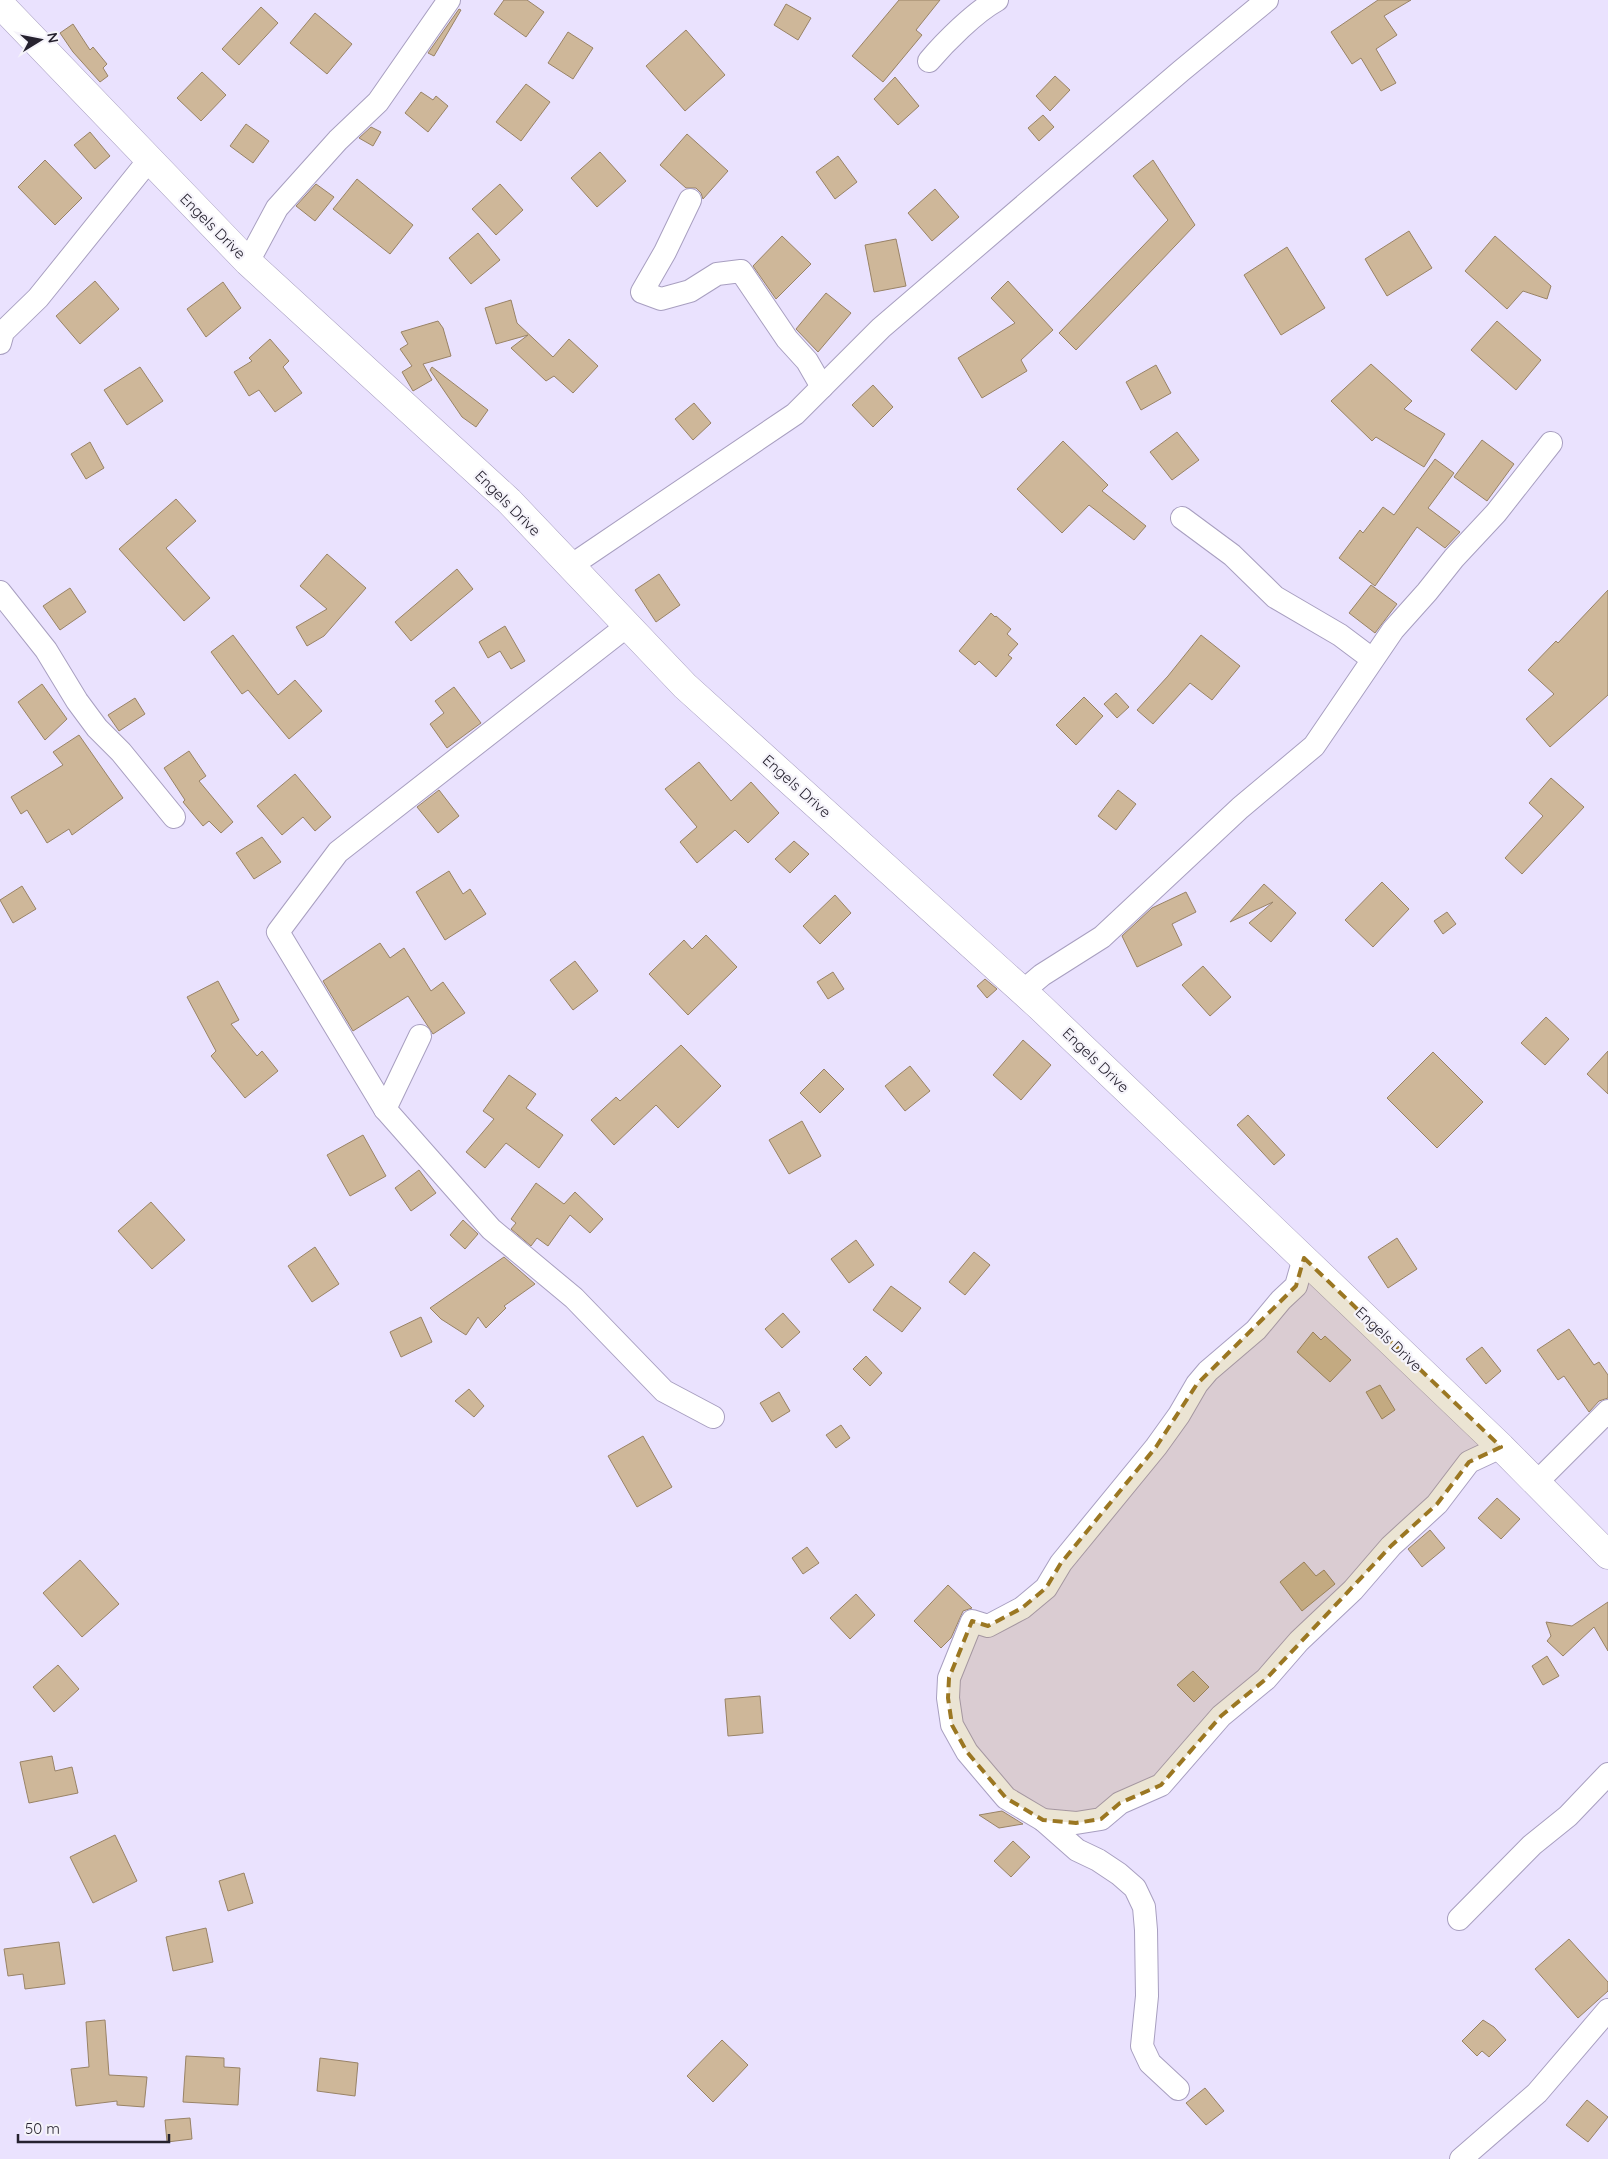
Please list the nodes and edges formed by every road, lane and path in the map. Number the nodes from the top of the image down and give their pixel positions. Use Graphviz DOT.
graph roads {
  1 [pos="449,0"];
  2 [pos="997,0"];
  3 [pos="1267,0"];
  4 [pos="0,4"];
  5 [pos="929,62"];
  6 [pos="149,160"];
  7 [pos="690,200"];
  8 [pos="248,262"];
  9 [pos="0,343"];
  10 [pos="822,387"];
  11 [pos="1551,444"];
  12 [pos="1182,518"];
  13 [pos="569,567"];
  14 [pos="0,592"];
  15 [pos="627,626"];
  16 [pos="1372,659"];
  17 [pos="174,817"];
  18 [pos="1022,991"];
  19 [pos="420,1036"];
  20 [pos="385,1108"];
  21 [pos="1304,1258"];
  22 [pos="1608,1411"];
  23 [pos="713,1417"];
  24 [pos="1501,1447"];
  25 [pos="1537,1482"];
  26 [pos="1608,1555"];
  27 [pos="1608,1774"];
  28 [pos="1043,1820"];
  29 [pos="1459,1919"];
  30 [pos="1608,2010"];
  31 [pos="1178,2089"];
  32 [pos="1461,2159"];
  1 -- 8 [label="street"];
  2 -- 5 [label="street"];
  3 -- 10 [label="street"];
  4 -- 6 [label="street, Engels Drive"];
  6 -- 8 [label="street, Engels Drive"];
  6 -- 9 [label="street"];
  7 -- 10 [label="street"];
  8 -- 13 [label="street, Engels Drive"];
  10 -- 13 [label="street"];
  11 -- 16 [label="street"];
  12 -- 16 [label="street"];
  13 -- 15 [label="street, Engels Drive"];
  14 -- 17 [label="street"];
  15 -- 18 [label="street, Engels Drive"];
  15 -- 20 [label="street"];
  16 -- 18 [label="street"];
  18 -- 21 [label="street, Engels Drive"];
  19 -- 20 [label="street"];
  20 -- 23 [label="street"];
  21 -- 24 [label="street, Engels Drive"];
  21 -- 28 [label="street"];
  22 -- 25 [label="street"];
  24 -- 25 [label="street, Engels Drive"];
  24 -- 28 [label="street"];
  25 -- 26 [label="street, Engels Drive"];
  27 -- 29 [label="street"];
  28 -- 31 [label="street"];
  30 -- 32 [label="street"];
}
